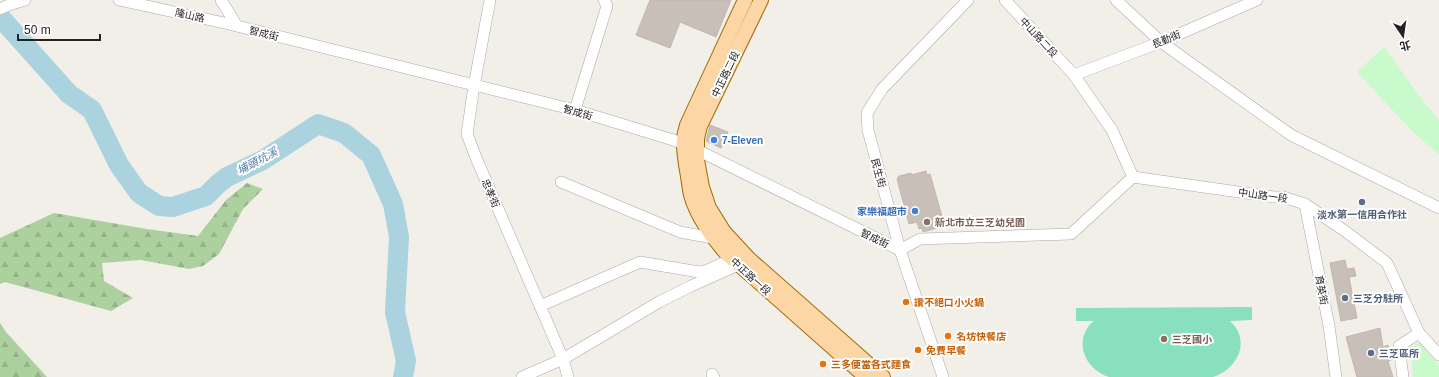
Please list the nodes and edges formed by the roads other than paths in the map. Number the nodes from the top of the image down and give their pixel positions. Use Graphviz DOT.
graph roads {
  1 [pos="25,0"];
  2 [pos="119,0"];
  3 [pos="221,0"];
  4 [pos="490,0"];
  5 [pos="604,0"];
  6 [pos="745,0"];
  7 [pos="761,0"];
  8 [pos="968,0"];
  9 [pos="1005,0"];
  10 [pos="1116,0"];
  11 [pos="1258,0"];
  12 [pos="4,7"];
  13 [pos="237,26"];
  14 [pos="1161,42"];
  15 [pos="1074,75"];
  16 [pos="474,86"];
  17 [pos="575,110"];
  18 [pos="683,143"];
  19 [pos="697,149"];
  20 [pos="1133,177"];
  21 [pos="561,182"];
  22 [pos="1305,204"];
  23 [pos="1439,208"];
  24 [pos="718,235"];
  25 [pos="900,250"];
  26 [pos="735,262"];
  27 [pos="540,306"];
  28 [pos="1419,333"];
  29 [pos="1439,355"];
  30 [pos="563,359"];
  31 [pos="522,377"];
  32 [pos="568,377"];
  33 [pos="866,377"];
  34 [pos="883,377"];
  35 [pos="943,377"];
  36 [pos="1336,377"];
  37 [pos="1403,377"];
  1 -- 12 [label="street"];
  2 -- 13 [label="street, 隆山路"];
  3 -- 13 [label="street"];
  4 -- 16 [label="street, 忠孝街"];
  5 -- 17 [label="street"];
  6 -- 18 [label="main road, 中正路二段"];
  7 -- 19 [label="main road, 中正路二段"];
  8 -- 25 [label="street, 民生街"];
  9 -- 15 [label="street, 中山路二段"];
  10 -- 14 [label="street"];
  11 -- 14 [label="street, 長勤街"];
  13 -- 16 [label="street, 智成街"];
  14 -- 15 [label="street, 長勤街"];
  14 -- 23 [label="street"];
  15 -- 20 [label="street"];
  16 -- 17 [label="street, 智成街"];
  16 -- 27 [label="street, 忠孝街"];
  17 -- 18 [label="street, 智成街"];
  18 -- 19 [label="street, 智成街"];
  18 -- 24 [label="main road, 中正路一段"];
  19 -- 24 [label="main road, 中正路一段"];
  19 -- 25 [label="street, 智成街"];
  20 -- 22 [label="street, 中山路一段"];
  20 -- 25 [label="street"];
  21 -- 24 [label="street"];
  22 -- 28 [label="street, 中山路一段"];
  22 -- 36 [label="street, 育英街"];
  24 -- 26 [label="main road, 中正路一段"];
  24 -- 34 [label="main road, 中正路一段"];
  25 -- 35 [label="street, 民生街"];
  26 -- 27 [label="street"];
  26 -- 30 [label="street"];
  26 -- 33 [label="main road, 中正路一段"];
  27 -- 30 [label="street, 忠孝街"];
  28 -- 29 [label="street, 中山路一段"];
  28 -- 37 [label="street"];
  30 -- 31 [label="street"];
  30 -- 32 [label="street, 忠孝街"];
}
